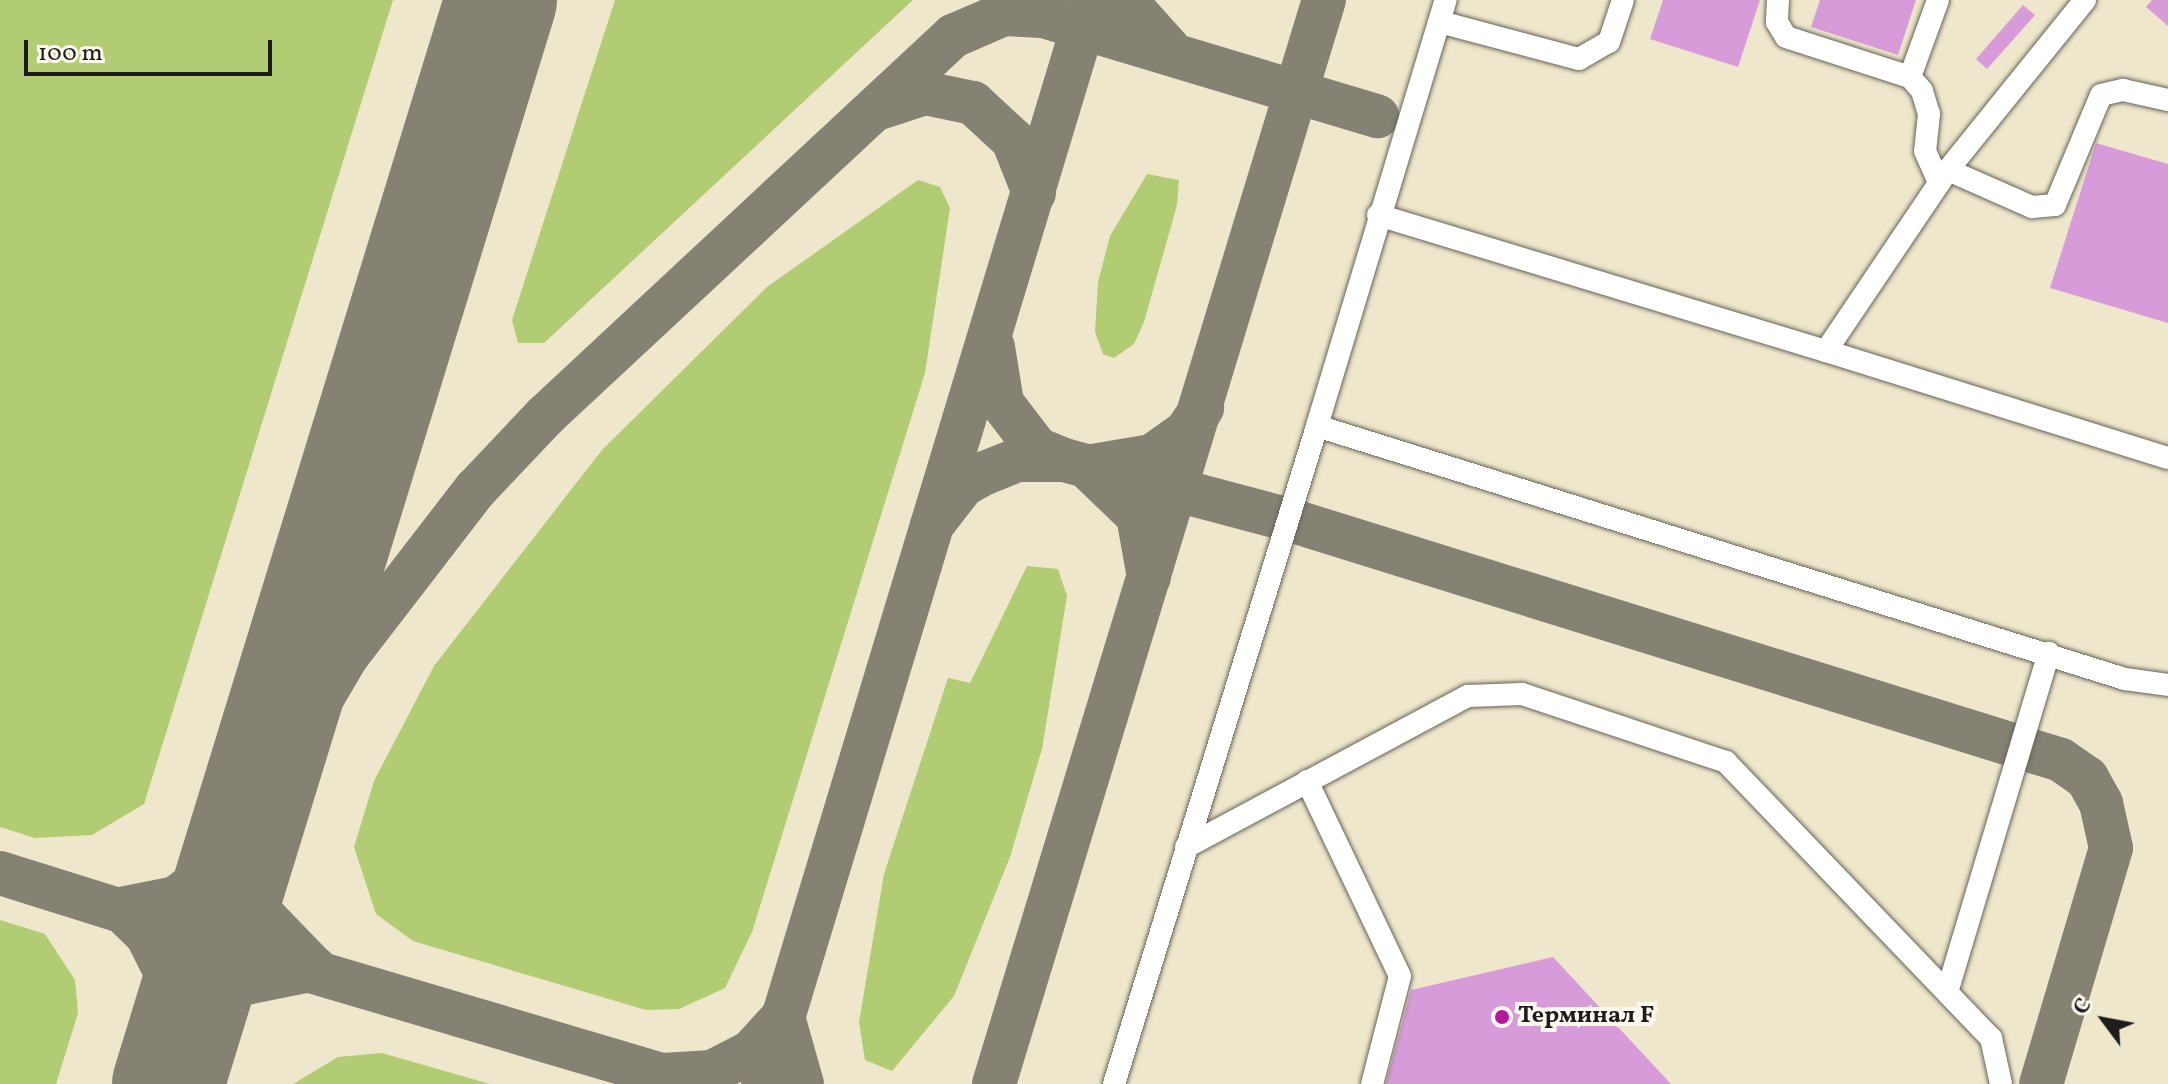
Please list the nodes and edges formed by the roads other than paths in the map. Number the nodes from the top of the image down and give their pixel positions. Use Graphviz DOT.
graph roads {
  1 [pos="1446,0"];
  2 [pos="1623,0"];
  3 [pos="1778,0"];
  4 [pos="1938,0"];
  5 [pos="2085,0"];
  6 [pos="1440,22"];
  7 [pos="1910,77"];
  8 [pos="2168,100"];
  9 [pos="1944,176"];
  10 [pos="1378,215"];
  11 [pos="1826,351"];
  12 [pos="1317,426"];
  13 [pos="2168,458"];
  14 [pos="2049,653"];
  15 [pos="2168,685"];
  16 [pos="1307,781"];
  17 [pos="1186,847"];
  18 [pos="1948,989"];
  19 [pos="1114,1084"];
  20 [pos="1372,1084"];
  21 [pos="2001,1084"];
  1 -- 6 [label="lane"];
  2 -- 6 [label="lane"];
  3 -- 7 [label="lane"];
  4 -- 7 [label="lane"];
  5 -- 9 [label="lane"];
  6 -- 10 [label="lane"];
  7 -- 9 [label="lane"];
  8 -- 9 [label="lane"];
  9 -- 11 [label="lane"];
  10 -- 11 [label="lane"];
  10 -- 12 [label="lane"];
  11 -- 13 [label="lane"];
  12 -- 14 [label="lane"];
  12 -- 17 [label="lane"];
  14 -- 15 [label="lane"];
  14 -- 18 [label="lane"];
  16 -- 17 [label="lane"];
  16 -- 18 [label="lane"];
  16 -- 20 [label="lane"];
  17 -- 19 [label="lane"];
  18 -- 21 [label="lane"];
}
